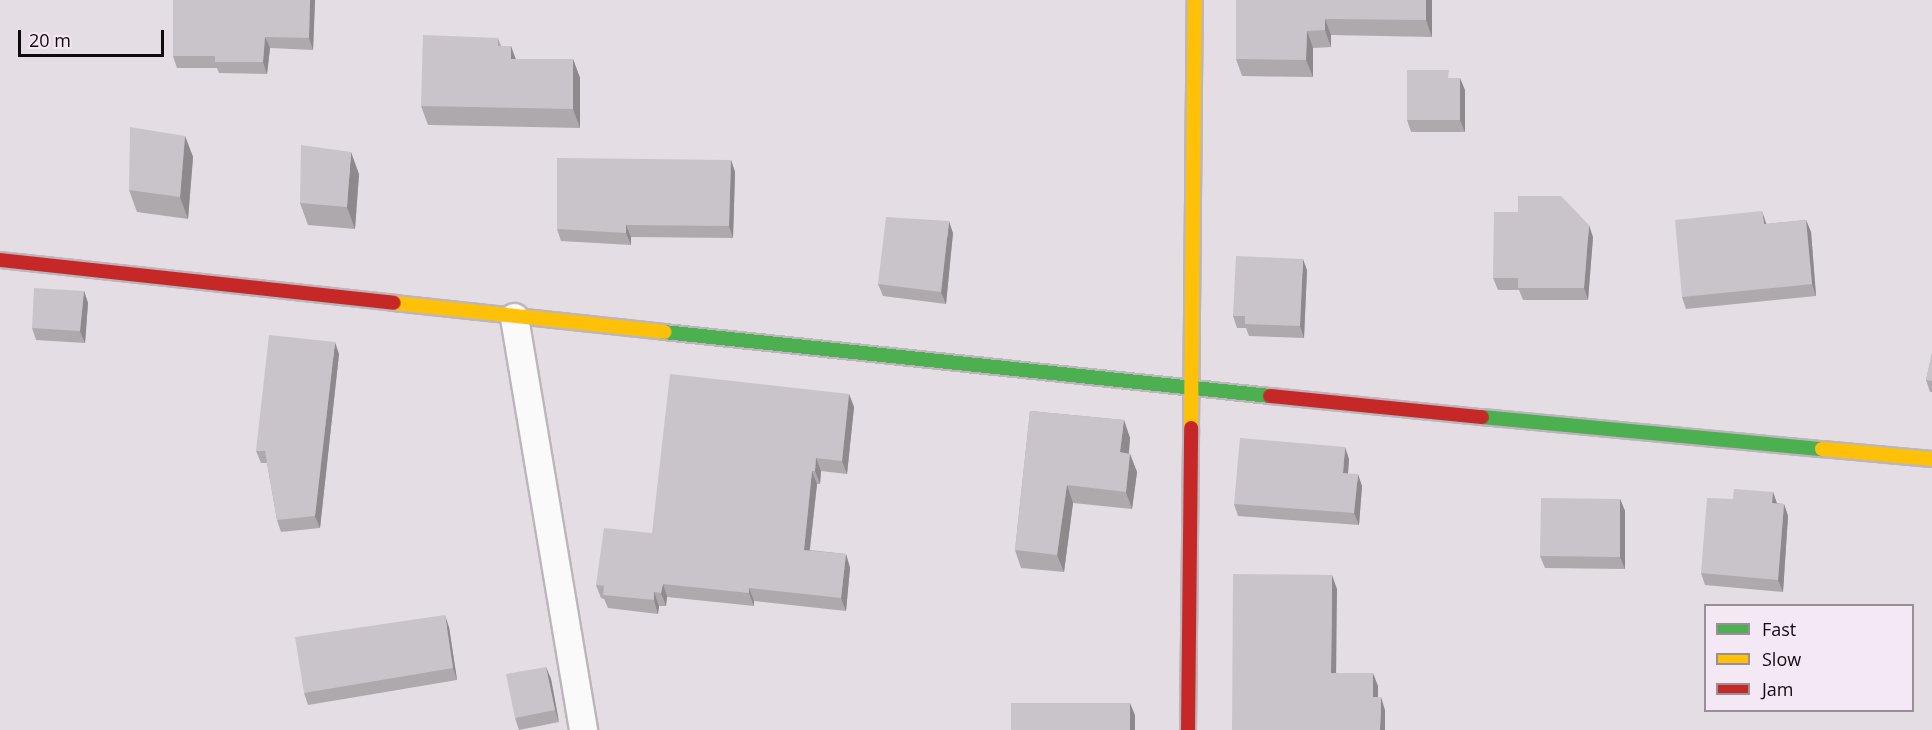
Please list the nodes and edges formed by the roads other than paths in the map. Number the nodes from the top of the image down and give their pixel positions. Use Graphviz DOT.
graph roads {
  1 [pos="1195,0"];
  2 [pos="0,260"];
  3 [pos="514,317"];
  4 [pos="1191,389"];
  5 [pos="1932,459"];
  6 [pos="583,730"];
  7 [pos="1188,730"];
  1 -- 4 [label="street"];
  2 -- 3 [label="street"];
  3 -- 4 [label="street"];
  3 -- 6 [label="lane"];
  4 -- 5 [label="street"];
  4 -- 7 [label="street"];
}
